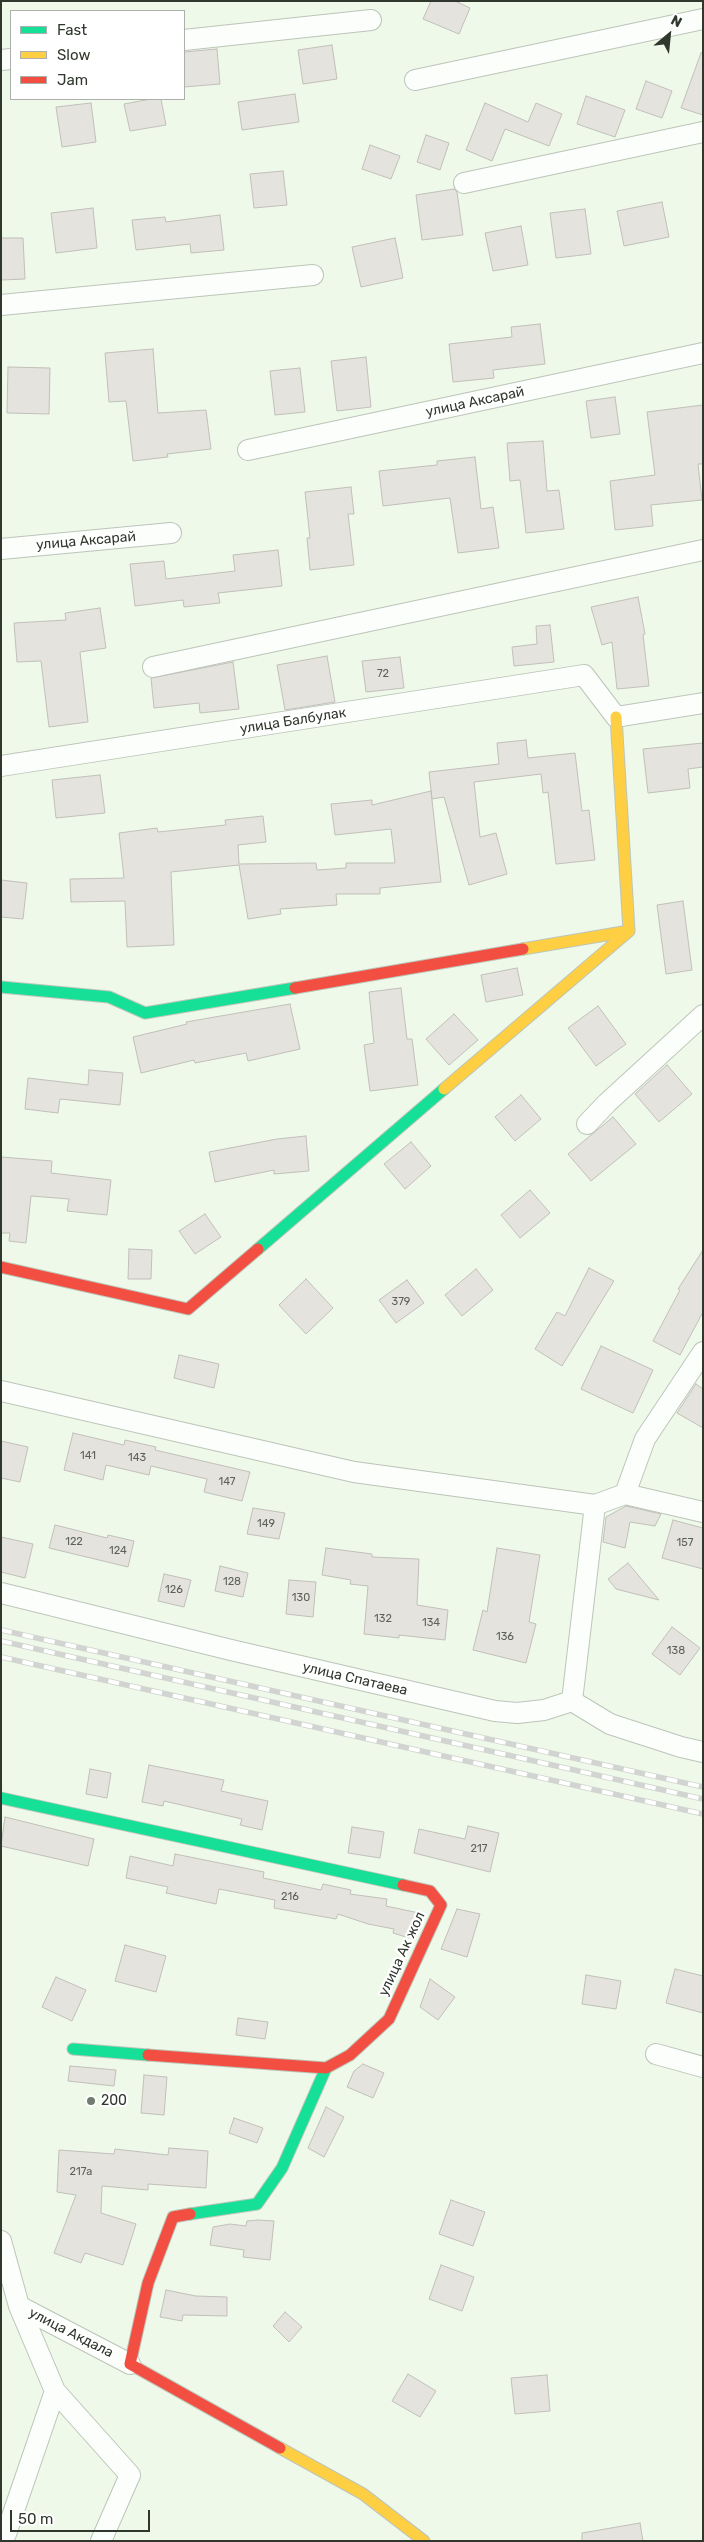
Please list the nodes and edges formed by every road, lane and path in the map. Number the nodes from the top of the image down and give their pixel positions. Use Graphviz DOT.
graph roads {
  1 [pos="703,19"];
  2 [pos="371,20"];
  3 [pos="185,40"];
  4 [pos="415,80"];
  5 [pos="703,132"];
  6 [pos="464,183"];
  7 [pos="313,275"];
  8 [pos="1,305"];
  9 [pos="703,353"];
  10 [pos="248,450"];
  11 [pos="171,533"];
  12 [pos="1,549"];
  13 [pos="703,550"];
  14 [pos="153,667"];
  15 [pos="703,703"];
  16 [pos="616,717"];
  17 [pos="1,766"];
  18 [pos="629,931"];
  19 [pos="1,986"];
  20 [pos="703,1016"];
  21 [pos="587,1124"];
  22 [pos="1,1267"];
  23 [pos="703,1352"];
  24 [pos="1,1390"];
  25 [pos="625,1494"];
  26 [pos="595,1505"];
  27 [pos="703,1512"];
  28 [pos="1,1594"];
  29 [pos="572,1701"];
  30 [pos="703,1752"];
  31 [pos="1,1798"];
  32 [pos="73,2049"];
  33 [pos="656,2054"];
  34 [pos="703,2067"];
  35 [pos="326,2068"];
  36 [pos="1,2241"];
  37 [pos="19,2306"];
  38 [pos="130,2364"];
  39 [pos="55,2391"];
  40 [pos="1,2532"];
  41 [pos="101,2541"];
  42 [pos="424,2541"];
  1 -- 4 [label="street"];
  2 -- 3 [label="street"];
  5 -- 6 [label="street"];
  7 -- 8 [label="street"];
  9 -- 10 [label="street, улица Аксарай"];
  11 -- 12 [label="street, улица Аксарай"];
  13 -- 14 [label="street"];
  15 -- 16 [label="street"];
  16 -- 17 [label="street, улица Балбулак"];
  16 -- 18 [label="street"];
  18 -- 19 [label="street"];
  18 -- 22 [label="street"];
  20 -- 21 [label="street"];
  23 -- 25 [label="street"];
  24 -- 26 [label="street"];
  25 -- 26 [label="street"];
  25 -- 27 [label="street"];
  26 -- 29 [label="street"];
  28 -- 29 [label="street, улица Спатаева"];
  29 -- 30 [label="street"];
  31 -- 35 [label="street, улица Ак жол"];
  32 -- 35 [label="street"];
  33 -- 34 [label="street"];
  35 -- 38 [label="street"];
  36 -- 37 [label="street"];
  37 -- 38 [label="street, улица Акдала"];
  37 -- 39 [label="street, улица Акдала"];
  38 -- 42 [label="street"];
  39 -- 40 [label="street"];
  39 -- 41 [label="street, улица Акдала"];
}
